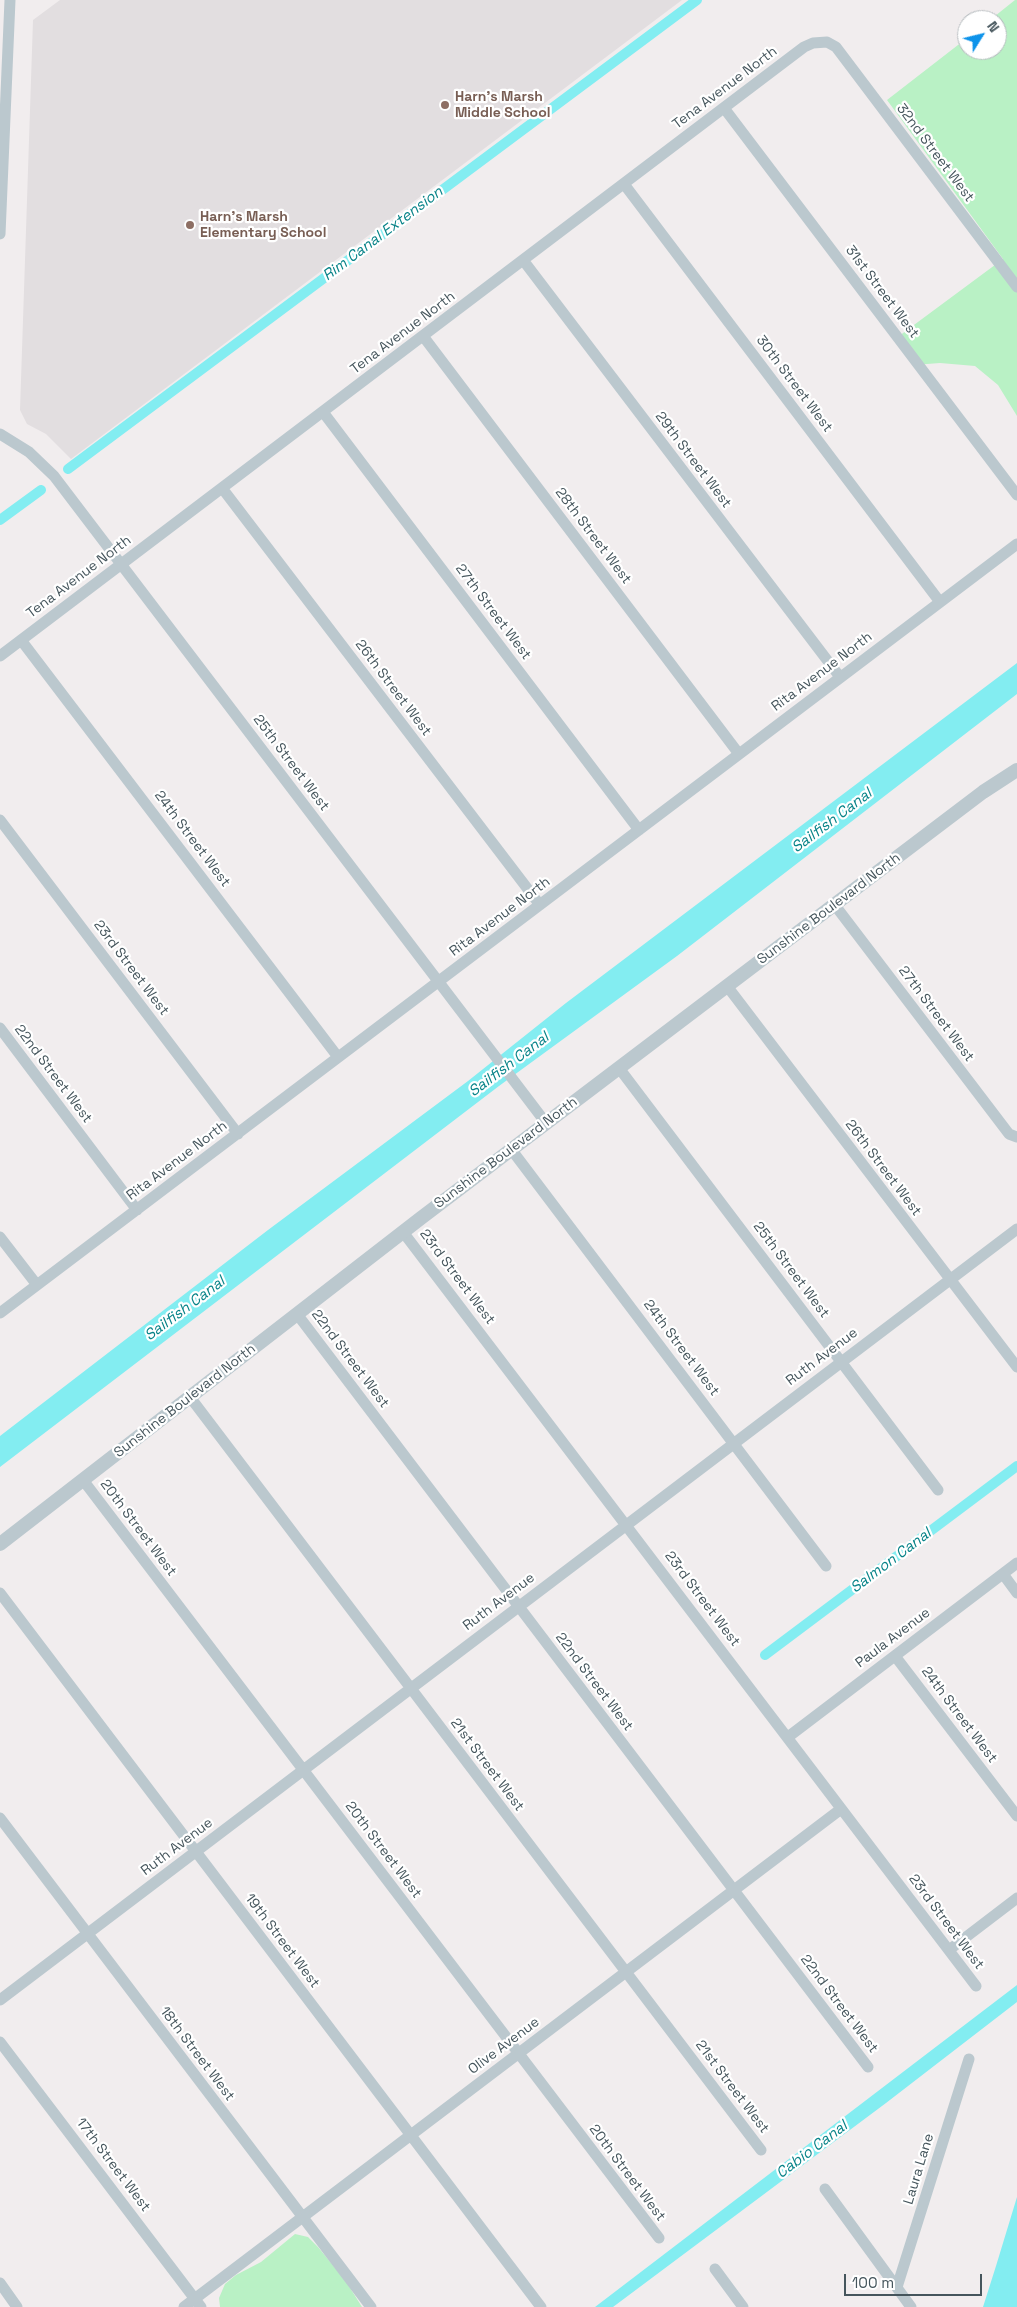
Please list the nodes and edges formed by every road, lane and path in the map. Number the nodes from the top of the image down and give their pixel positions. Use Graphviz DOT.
graph roads {
  1 [pos="10,0"];
  2 [pos="827,42"];
  3 [pos="724,108"];
  4 [pos="624,184"];
  5 [pos="0,234"];
  6 [pos="523,260"];
  7 [pos="1017,286"];
  8 [pos="423,336"];
  9 [pos="323,412"];
  10 [pos="0,434"];
  11 [pos="222,488"];
  12 [pos="1017,495"];
  13 [pos="1017,544"];
  14 [pos="122,563"];
  15 [pos="940,602"];
  16 [pos="21,640"];
  17 [pos="0,656"];
  18 [pos="840,678"];
  19 [pos="739,754"];
  20 [pos="1017,770"];
  21 [pos="0,820"];
  22 [pos="639,830"];
  23 [pos="834,904"];
  24 [pos="540,905"];
  25 [pos="438,982"];
  26 [pos="727,986"];
  27 [pos="0,1028"];
  28 [pos="338,1057"];
  29 [pos="619,1068"];
  30 [pos="546,1123"];
  31 [pos="238,1134"];
  32 [pos="1017,1137"];
  33 [pos="511,1149"];
  34 [pos="137,1210"];
  35 [pos="1017,1229"];
  36 [pos="403,1232"];
  37 [pos="0,1237"];
  38 [pos="949,1280"];
  39 [pos="37,1285"];
  40 [pos="0,1313"];
  41 [pos="297,1314"];
  42 [pos="842,1362"];
  43 [pos="1017,1367"];
  44 [pos="190,1398"];
  45 [pos="734,1443"];
  46 [pos="83,1480"];
  47 [pos="938,1490"];
  48 [pos="626,1524"];
  49 [pos="0,1544"];
  50 [pos="1017,1563"];
  51 [pos="826,1566"];
  52 [pos="1003,1574"];
  53 [pos="0,1593"];
  54 [pos="1017,1593"];
  55 [pos="518,1606"];
  56 [pos="895,1656"];
  57 [pos="411,1688"];
  58 [pos="788,1737"];
  59 [pos="303,1770"];
  60 [pos="841,1808"];
  61 [pos="1017,1816"];
  62 [pos="0,1818"];
  63 [pos="195,1852"];
  64 [pos="734,1890"];
  65 [pos="1017,1898"];
  66 [pos="87,1933"];
  67 [pos="949,1950"];
  68 [pos="626,1972"];
  69 [pos="976,1986"];
  70 [pos="0,2000"];
  71 [pos="0,2042"];
  72 [pos="518,2054"];
  73 [pos="969,2060"];
  74 [pos="868,2067"];
  75 [pos="411,2136"];
  76 [pos="761,2150"];
  77 [pos="825,2189"];
  78 [pos="302,2217"];
  79 [pos="658,2238"];
  80 [pos="715,2269"];
  81 [pos="0,2283"];
  82 [pos="897,2287"];
  83 [pos="198,2303"];
  84 [pos="17,2307"];
  85 [pos="184,2307"];
  86 [pos="371,2307"];
  87 [pos="541,2307"];
  88 [pos="743,2307"];
  89 [pos="911,2307"];
  1 -- 5 [label="street"];
  2 -- 3 [label="street, Tena Avenue North"];
  2 -- 7 [label="street, 32nd Street West"];
  3 -- 4 [label="street, Tena Avenue North"];
  3 -- 12 [label="street, 31st Street West"];
  4 -- 6 [label="street, Tena Avenue North"];
  4 -- 15 [label="street, 30th Street West"];
  6 -- 8 [label="street, Tena Avenue North"];
  6 -- 18 [label="street, 29th Street West"];
  8 -- 9 [label="street, Tena Avenue North"];
  8 -- 19 [label="street, 28th Street West"];
  9 -- 11 [label="street, Tena Avenue North"];
  9 -- 22 [label="street, 27th Street West"];
  10 -- 14 [label="street, 25th Street West"];
  11 -- 14 [label="street, Tena Avenue North"];
  11 -- 24 [label="street, 26th Street West"];
  13 -- 15 [label="street, Rita Avenue North"];
  14 -- 16 [label="street, Tena Avenue North"];
  14 -- 25 [label="street, 25th Street West"];
  15 -- 18 [label="street, Rita Avenue North"];
  16 -- 17 [label="street, Tena Avenue North"];
  16 -- 28 [label="street, 24th Street West"];
  18 -- 19 [label="street, Rita Avenue North"];
  19 -- 22 [label="street, Rita Avenue North"];
  20 -- 23 [label="street, Sunshine Boulevard North"];
  21 -- 31 [label="street, 23rd Street West"];
  22 -- 24 [label="street, Rita Avenue North"];
  23 -- 26 [label="street, Sunshine Boulevard North"];
  23 -- 32 [label="street, 27th Street West"];
  24 -- 25 [label="street, Rita Avenue North"];
  25 -- 28 [label="street, Rita Avenue North"];
  25 -- 30 [label="street, 25th Street West"];
  26 -- 29 [label="street, Sunshine Boulevard North"];
  26 -- 38 [label="street, 26th Street West"];
  27 -- 34 [label="street, 22nd Street West"];
  28 -- 31 [label="street, Rita Avenue North"];
  29 -- 30 [label="street, Sunshine Boulevard North"];
  29 -- 42 [label="street, 25th Street West"];
  30 -- 33 [label="street, Sunshine Boulevard North"];
  31 -- 34 [label="street, Rita Avenue North"];
  33 -- 36 [label="street, Sunshine Boulevard North"];
  33 -- 45 [label="street, 24th Street West"];
  34 -- 39 [label="street, Rita Avenue North"];
  35 -- 38 [label="street, Ruth Avenue"];
  36 -- 41 [label="street, Sunshine Boulevard North"];
  36 -- 48 [label="street, 23rd Street West"];
  37 -- 39 [label="street"];
  38 -- 42 [label="street, Ruth Avenue"];
  38 -- 43 [label="street, 26th Street West"];
  39 -- 40 [label="street, Rita Avenue North"];
  41 -- 44 [label="street, Sunshine Boulevard North"];
  41 -- 55 [label="street, 22nd Street West"];
  42 -- 45 [label="street, Ruth Avenue"];
  42 -- 47 [label="street, 25th Street West"];
  44 -- 46 [label="street, Sunshine Boulevard North"];
  44 -- 57 [label="street, 21st Street West"];
  45 -- 48 [label="street, Ruth Avenue"];
  45 -- 51 [label="street, 24th Street West"];
  46 -- 49 [label="street, Sunshine Boulevard North"];
  46 -- 59 [label="street, 20th Street West"];
  48 -- 55 [label="street, Ruth Avenue"];
  48 -- 58 [label="street, 23rd Street West"];
  50 -- 52 [label="street, Paula Avenue"];
  52 -- 54 [label="street"];
  52 -- 56 [label="street, Paula Avenue"];
  53 -- 63 [label="street, 19th Street West"];
  55 -- 57 [label="street, Ruth Avenue"];
  55 -- 64 [label="street, 22nd Street West"];
  56 -- 58 [label="street, Paula Avenue"];
  56 -- 61 [label="street, 24th Street West"];
  57 -- 59 [label="street, Ruth Avenue"];
  57 -- 68 [label="street, 21st Street West"];
  58 -- 60 [label="street, 23rd Street West"];
  59 -- 63 [label="street, Ruth Avenue"];
  59 -- 72 [label="street, 20th Street West"];
  60 -- 64 [label="street, Olive Avenue"];
  60 -- 67 [label="street, 23rd Street West"];
  62 -- 66 [label="street, 18th Street West"];
  63 -- 66 [label="street, Ruth Avenue"];
  63 -- 75 [label="street, 19th Street West"];
  64 -- 68 [label="street, Olive Avenue"];
  64 -- 74 [label="street, 22nd Street West"];
  65 -- 67 [label="street"];
  66 -- 70 [label="street, Ruth Avenue"];
  66 -- 78 [label="street, 18th Street West"];
  67 -- 69 [label="street, 23rd Street West"];
  68 -- 72 [label="street, Olive Avenue"];
  68 -- 76 [label="street, 21st Street West"];
  71 -- 83 [label="street, 17th Street West"];
  72 -- 75 [label="street, Olive Avenue"];
  72 -- 79 [label="street, 20th Street West"];
  73 -- 82 [label="street, Laura Lane"];
  75 -- 78 [label="street, Olive Avenue"];
  75 -- 87 [label="street, 19th Street West"];
  77 -- 82 [label="street"];
  78 -- 83 [label="street, Olive Avenue"];
  78 -- 86 [label="street, 18th Street West"];
  80 -- 88 [label="street"];
  81 -- 84 [label="street"];
  82 -- 89 [label="street"];
  83 -- 85 [label="street, Olive Avenue"];
}
